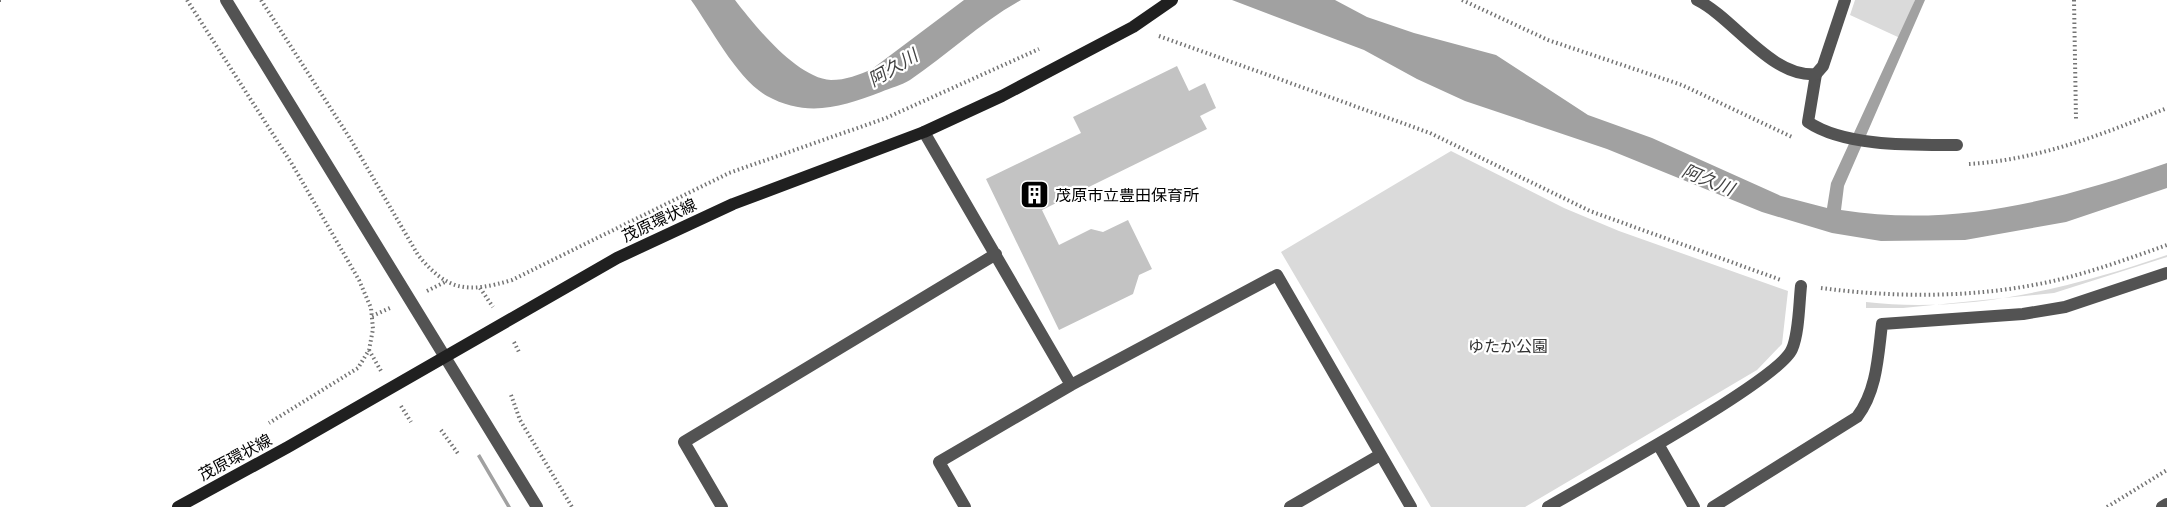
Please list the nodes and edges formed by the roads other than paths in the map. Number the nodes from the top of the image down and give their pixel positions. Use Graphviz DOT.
graph roads {
  1 [pos="226,0"];
  2 [pos="1172,0"];
  3 [pos="1697,0"];
  4 [pos="1845,0"];
  5 [pos="1816,74"];
  6 [pos="924,132"];
  7 [pos="1957,145"];
  8 [pos="996,254"];
  9 [pos="2167,273"];
  10 [pos="1802,286"];
  11 [pos="444,357"];
  12 [pos="1071,385"];
  13 [pos="1658,444"];
  14 [pos="1380,455"];
  15 [pos="2167,504"];
  16 [pos="1718,506"];
  17 [pos="178,507"];
  18 [pos="537,507"];
  19 [pos="722,507"];
  20 [pos="965,507"];
  21 [pos="1290,507"];
  22 [pos="1411,507"];
  23 [pos="1548,507"];
  24 [pos="1694,507"];
  25 [pos="2162,507"];
  1 -- 11 [label="street"];
  2 -- 6 [label="main road, 茂原環状線"];
  3 -- 5 [label="street"];
  4 -- 5 [label="street"];
  5 -- 7 [label="street"];
  6 -- 8 [label="street"];
  6 -- 11 [label="main road, 茂原環状線"];
  8 -- 12 [label="street"];
  8 -- 19 [label="street"];
  9 -- 16 [label="street"];
  10 -- 13 [label="street"];
  11 -- 17 [label="main road, 茂原環状線"];
  11 -- 18 [label="street"];
  12 -- 14 [label="street"];
  12 -- 20 [label="street"];
  13 -- 23 [label="street"];
  13 -- 24 [label="street"];
  14 -- 21 [label="street"];
  14 -- 22 [label="street"];
  15 -- 25 [label="street"];
}
